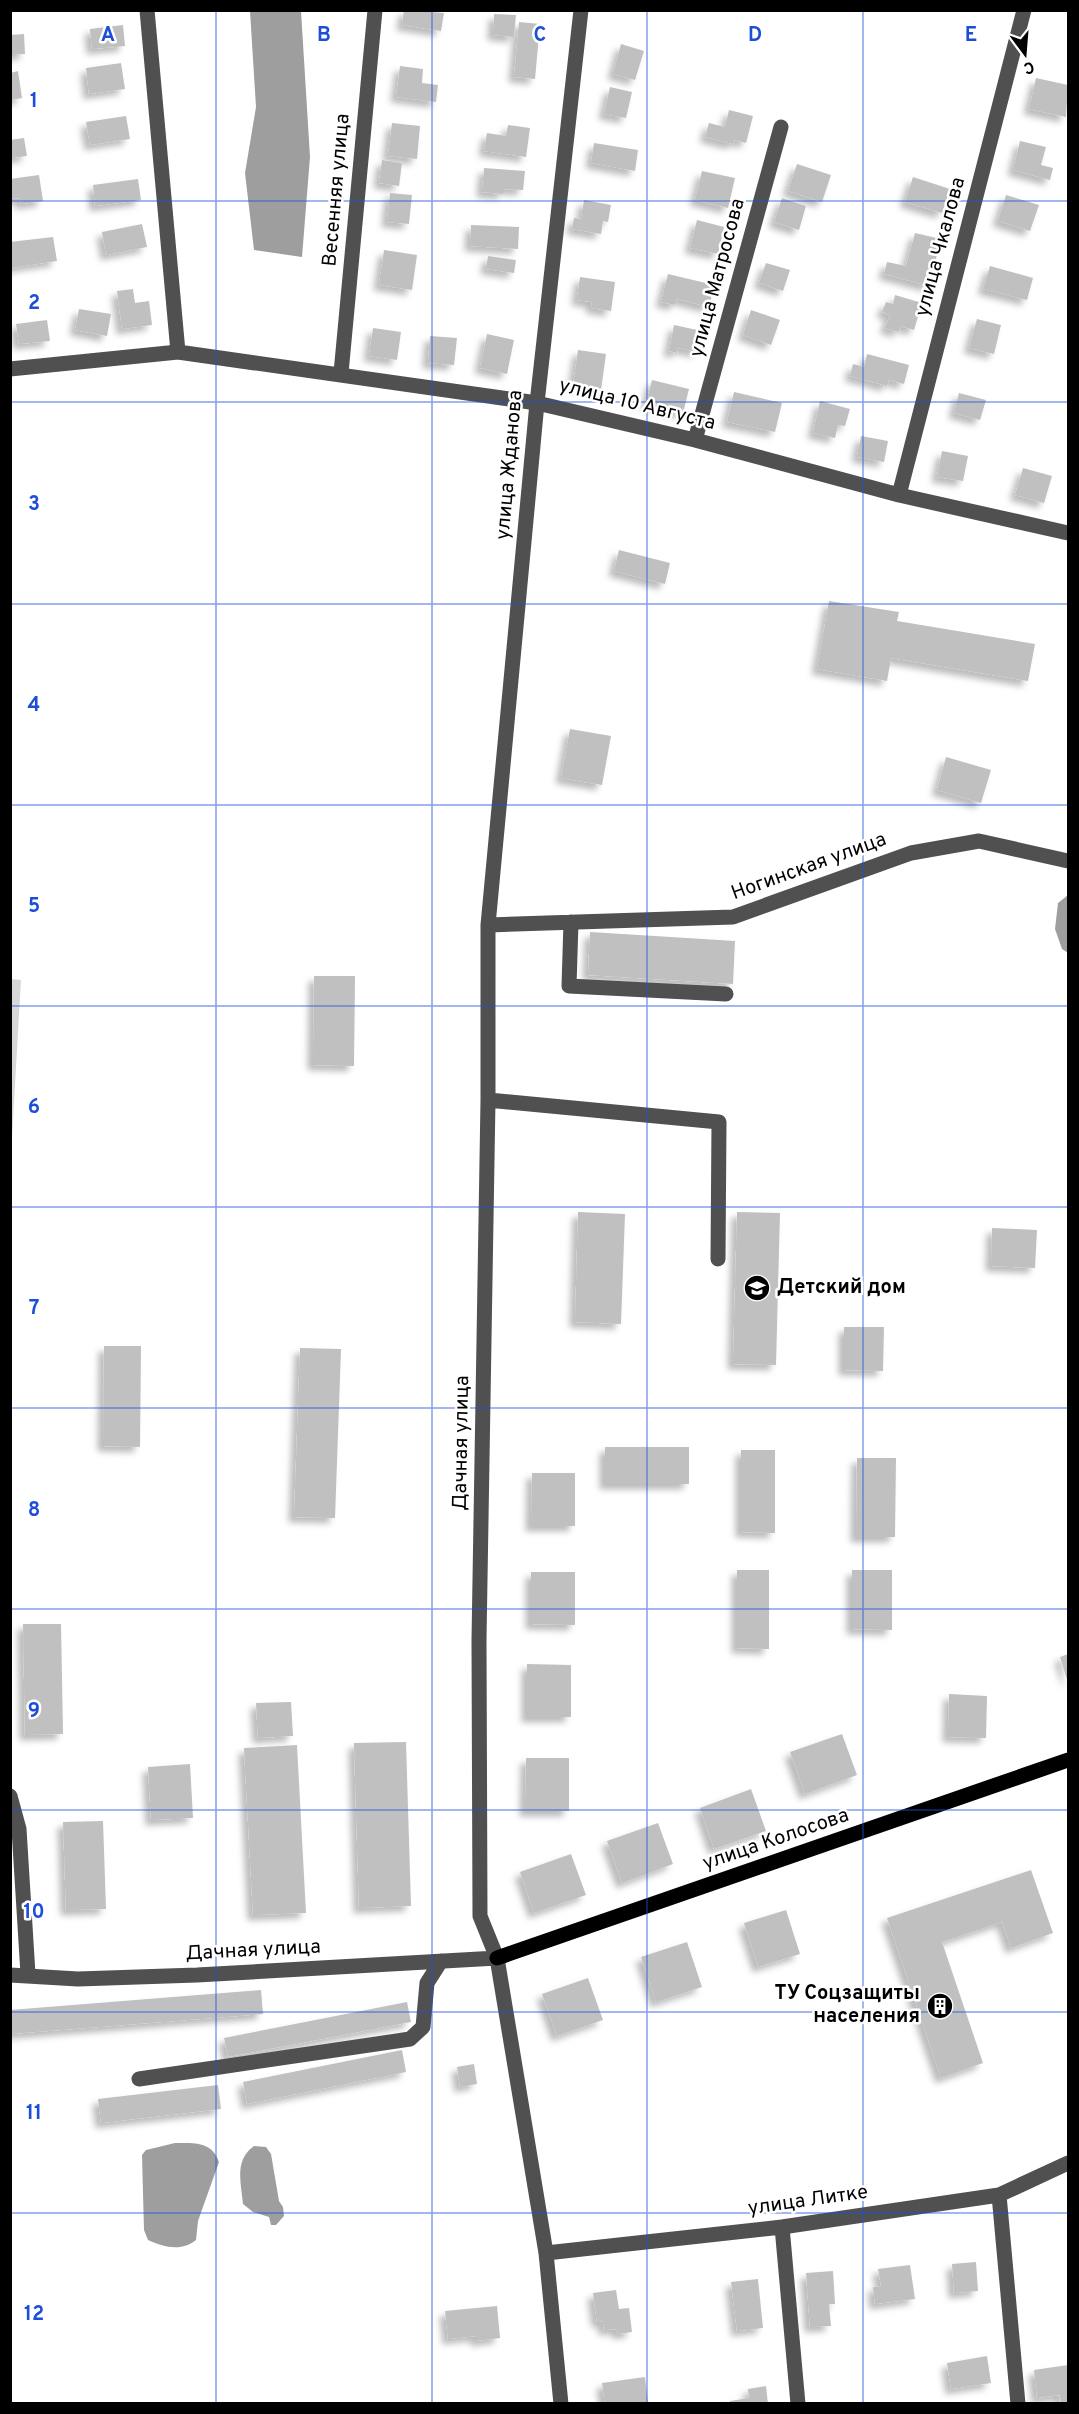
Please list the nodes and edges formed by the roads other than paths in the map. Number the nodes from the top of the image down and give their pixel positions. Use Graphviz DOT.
graph roads {
  1 [pos="147,10"];
  2 [pos="375,10"];
  3 [pos="581,10"];
  4 [pos="1024,10"];
  5 [pos="781,127"];
  6 [pos="178,352"];
  7 [pos="10,369"];
  8 [pos="341,373"];
  9 [pos="537,403"];
  10 [pos="695,440"];
  11 [pos="899,495"];
  12 [pos="1068,532"];
  13 [pos="1068,861"];
  14 [pos="571,922"];
  15 [pos="488,925"];
  16 [pos="726,994"];
  17 [pos="488,1100"];
  18 [pos="718,1259"];
  19 [pos="1068,1760"];
  20 [pos="10,1796"];
  21 [pos="497,1958"];
  22 [pos="441,1961"];
  23 [pos="28,1974"];
  24 [pos="10,1975"];
  25 [pos="139,2079"];
  26 [pos="1068,2163"];
  27 [pos="999,2195"];
  28 [pos="782,2227"];
  29 [pos="546,2253"];
  30 [pos="561,2403"];
  31 [pos="798,2403"];
  32 [pos="1018,2403"];
  1 -- 6 [label="street"];
  2 -- 8 [label="street, Весенняя улица"];
  3 -- 9 [label="street, улица Жданова"];
  4 -- 11 [label="street, улица Чкалова"];
  5 -- 10 [label="street, улица Матросова"];
  6 -- 7 [label="street, улица 10 Августа"];
  6 -- 8 [label="street, улица 10 Августа"];
  8 -- 9 [label="street, улица 10 Августа"];
  9 -- 10 [label="street, улица 10 Августа"];
  9 -- 15 [label="street, улица Жданова"];
  10 -- 11 [label="street, улица 10 Августа"];
  11 -- 12 [label="street, улица 10 Августа"];
  13 -- 14 [label="street, Ногинская улица"];
  14 -- 15 [label="street, Ногинская улица"];
  14 -- 16 [label="street"];
  15 -- 17 [label="street, Дачная улица"];
  17 -- 18 [label="street"];
  17 -- 21 [label="street, Дачная улица"];
  19 -- 21 [label="main road, улица Колосова"];
  20 -- 23 [label="street"];
  21 -- 22 [label="street, Дачная улица"];
  21 -- 29 [label="street, Дачная улица"];
  22 -- 23 [label="street, Дачная улица"];
  22 -- 25 [label="street"];
  23 -- 24 [label="street, Дачная улица"];
  26 -- 27 [label="street, улица Литке"];
  27 -- 28 [label="street, улица Литке"];
  27 -- 32 [label="street"];
  28 -- 29 [label="street, улица Литке"];
  28 -- 31 [label="street"];
  29 -- 30 [label="street, Дачная улица"];
}
